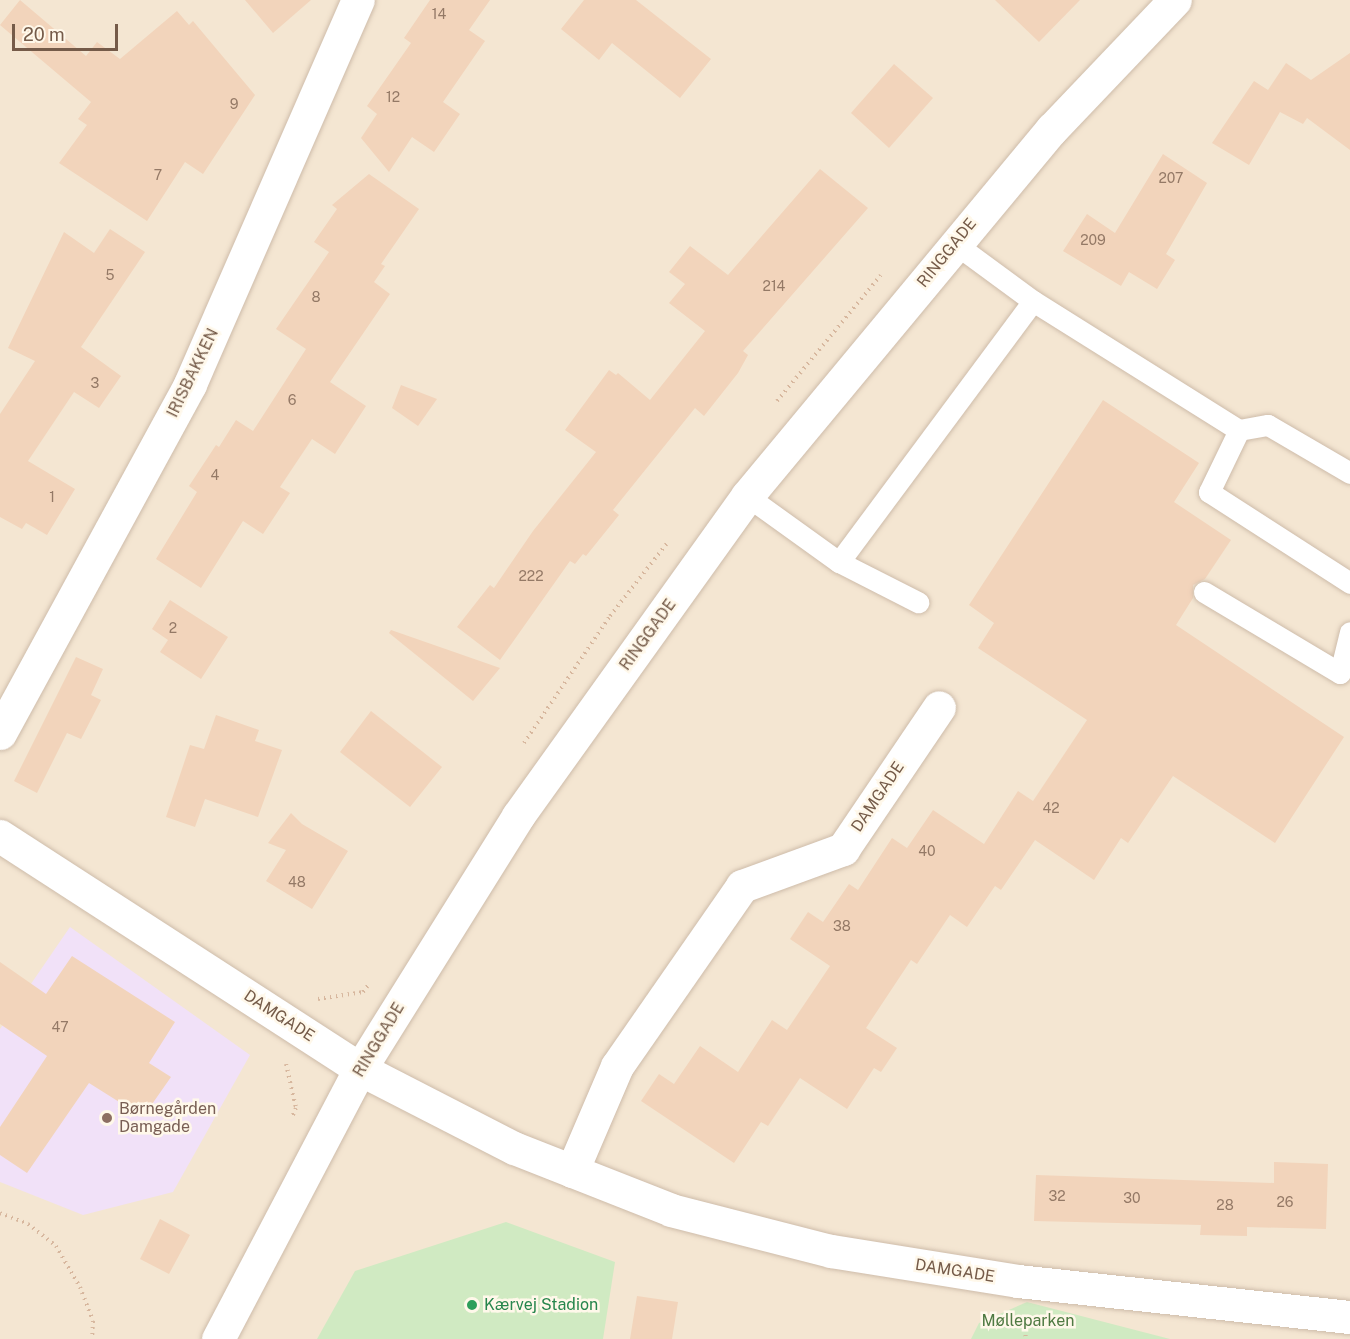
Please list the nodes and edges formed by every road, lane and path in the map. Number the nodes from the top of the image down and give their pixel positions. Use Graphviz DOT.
graph roads {
  1 [pos="358,0"];
  2 [pos="1174,0"];
  3 [pos="954,243"];
  4 [pos="1033,301"];
  5 [pos="1239,430"];
  6 [pos="1350,473"];
  7 [pos="747,496"];
  8 [pos="839,561"];
  9 [pos="1350,583"];
  10 [pos="1204,592"];
  11 [pos="918,602"];
  12 [pos="1350,632"];
  13 [pos="939,707"];
  14 [pos="0,733"];
  15 [pos="0,836"];
  16 [pos="360,1069"];
  17 [pos="572,1171"];
  18 [pos="0,1212"];
  19 [pos="1350,1317"];
  20 [pos="92,1339"];
  21 [pos="218,1339"];
  1 -- 14 [label="street, IRISBAKKEN"];
  2 -- 3 [label="street, RINGGADE"];
  3 -- 4 [label="lane"];
  3 -- 7 [label="street, RINGGADE"];
  4 -- 5 [label="lane"];
  4 -- 8 [label="lane"];
  5 -- 6 [label="lane"];
  5 -- 9 [label="lane"];
  7 -- 8 [label="lane"];
  7 -- 16 [label="street, RINGGADE"];
  8 -- 11 [label="lane"];
  10 -- 12 [label="lane"];
  13 -- 17 [label="street, DAMGADE"];
  15 -- 16 [label="street, DAMGADE"];
  16 -- 17 [label="street, DAMGADE"];
  16 -- 21 [label="street, RINGGADE"];
  17 -- 19 [label="street, DAMGADE"];
  18 -- 20 [label="path"];
}
